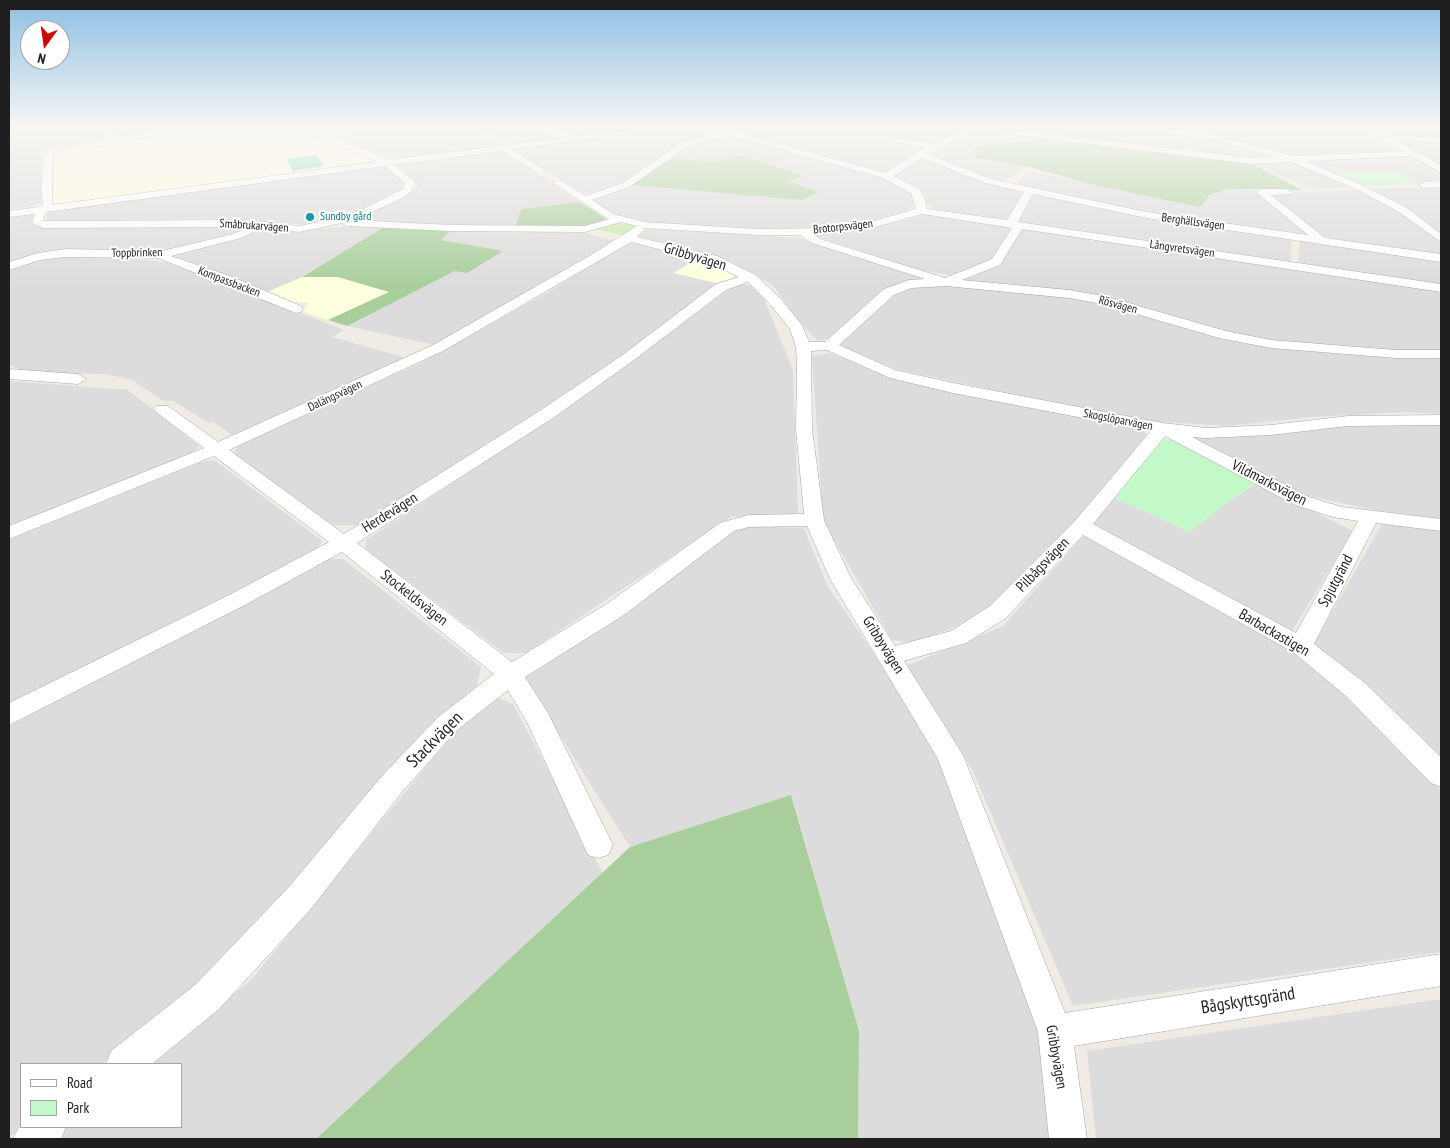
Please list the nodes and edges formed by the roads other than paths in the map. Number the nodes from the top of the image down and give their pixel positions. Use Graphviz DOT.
graph roads {
  1 [pos="46,181"];
  2 [pos="258,181"];
  3 [pos="408,181"];
  4 [pos="633,181"];
  5 [pos="895,181"];
  6 [pos="987,181"];
  7 [pos="1343,181"];
  8 [pos="557,182"];
  9 [pos="1424,184"];
  10 [pos="1441,184"];
  11 [pos="1030,190"];
  12 [pos="1287,192"];
  13 [pos="585,200"];
  14 [pos="42,210"];
  15 [pos="922,211"];
  16 [pos="9,214"];
  17 [pos="335,222"];
  18 [pos="1014,224"];
  19 [pos="264,225"];
  20 [pos="631,228"];
  21 [pos="801,231"];
  22 [pos="1441,239"];
  23 [pos="1321,240"];
  24 [pos="162,255"];
  25 [pos="1441,258"];
  26 [pos="9,266"];
  27 [pos="750,277"];
  28 [pos="946,282"];
  29 [pos="1441,288"];
  30 [pos="296,309"];
  31 [pos="829,346"];
  32 [pos="803,347"];
  33 [pos="1441,354"];
  34 [pos="9,374"];
  35 [pos="78,379"];
  36 [pos="162,409"];
  37 [pos="1441,420"];
  38 [pos="1163,428"];
  39 [pos="217,449"];
  40 [pos="1370,517"];
  41 [pos="814,520"];
  42 [pos="1441,525"];
  43 [pos="1081,526"];
  44 [pos="9,533"];
  45 [pos="343,543"];
  46 [pos="1302,646"];
  47 [pos="890,656"];
  48 [pos="512,674"];
  49 [pos="9,715"];
  50 [pos="1441,775"];
  51 [pos="598,845"];
  52 [pos="1441,970"];
  53 [pos="1055,1032"];
  54 [pos="125,1063"];
  55 [pos="46,1128"];
  56 [pos="32,1139"];
  57 [pos="1068,1139"];
  1 -- 14 [label="street"];
  2 -- 14 [label="street"];
  3 -- 17 [label="street, Småbrukarvägen"];
  4 -- 13 [label="street"];
  5 -- 15 [label="street"];
  6 -- 11 [label="street, Berghällsvägen"];
  7 -- 22 [label="street"];
  8 -- 13 [label="street"];
  9 -- 10 [label="street"];
  11 -- 18 [label="street"];
  11 -- 23 [label="street, Berghällsvägen"];
  12 -- 23 [label="street"];
  13 -- 20 [label="street"];
  14 -- 16 [label="street"];
  14 -- 19 [label="street, Småbrukarvägen"];
  15 -- 18 [label="street, Långvretsvägen"];
  15 -- 21 [label="street, Brotorpsvägen"];
  17 -- 19 [label="street, Småbrukarvägen"];
  17 -- 20 [label="street, Gribbyvägen"];
  18 -- 28 [label="street"];
  18 -- 29 [label="street, Långvretsvägen"];
  19 -- 24 [label="street, Toppbrinken"];
  20 -- 21 [label="street, Brotorpsvägen"];
  20 -- 27 [label="street, Gribbyvägen"];
  20 -- 39 [label="street, Dalängsvägen"];
  21 -- 28 [label="street, Rösvägen"];
  23 -- 25 [label="street, Berghällsvägen"];
  24 -- 26 [label="street, Toppbrinken"];
  24 -- 30 [label="street, Kompassbacken"];
  27 -- 32 [label="street, Gribbyvägen"];
  27 -- 45 [label="street, Herdevägen"];
  28 -- 31 [label="street"];
  28 -- 33 [label="street, Rösvägen"];
  31 -- 32 [label="street, Skogslöparvägen"];
  31 -- 38 [label="street, Skogslöparvägen"];
  32 -- 41 [label="street, Gribbyvägen"];
  34 -- 35 [label="street"];
  36 -- 39 [label="street, Stockeldsvägen"];
  37 -- 38 [label="street, Skogslöparvägen"];
  38 -- 40 [label="street, Vildmarksvägen"];
  38 -- 43 [label="street, Pilbågsvägen"];
  39 -- 44 [label="street, Dalängsvägen"];
  39 -- 45 [label="street, Stockeldsvägen"];
  40 -- 42 [label="street, Vildmarksvägen"];
  40 -- 46 [label="street, Spjutgränd"];
  41 -- 47 [label="street, Gribbyvägen"];
  41 -- 48 [label="street, Stackvägen"];
  43 -- 46 [label="street, Barbackastigen"];
  43 -- 47 [label="street, Pilbågsvägen"];
  45 -- 48 [label="street, Stockeldsvägen"];
  45 -- 49 [label="street, Herdevägen"];
  46 -- 50 [label="street, Barbackastigen"];
  47 -- 53 [label="street, Gribbyvägen"];
  48 -- 51 [label="street, Stockeldsvägen"];
  48 -- 54 [label="street, Stackvägen"];
  52 -- 53 [label="street, Bågskyttsgränd"];
  53 -- 57 [label="street, Gribbyvägen"];
  55 -- 56 [label="street"];
}
